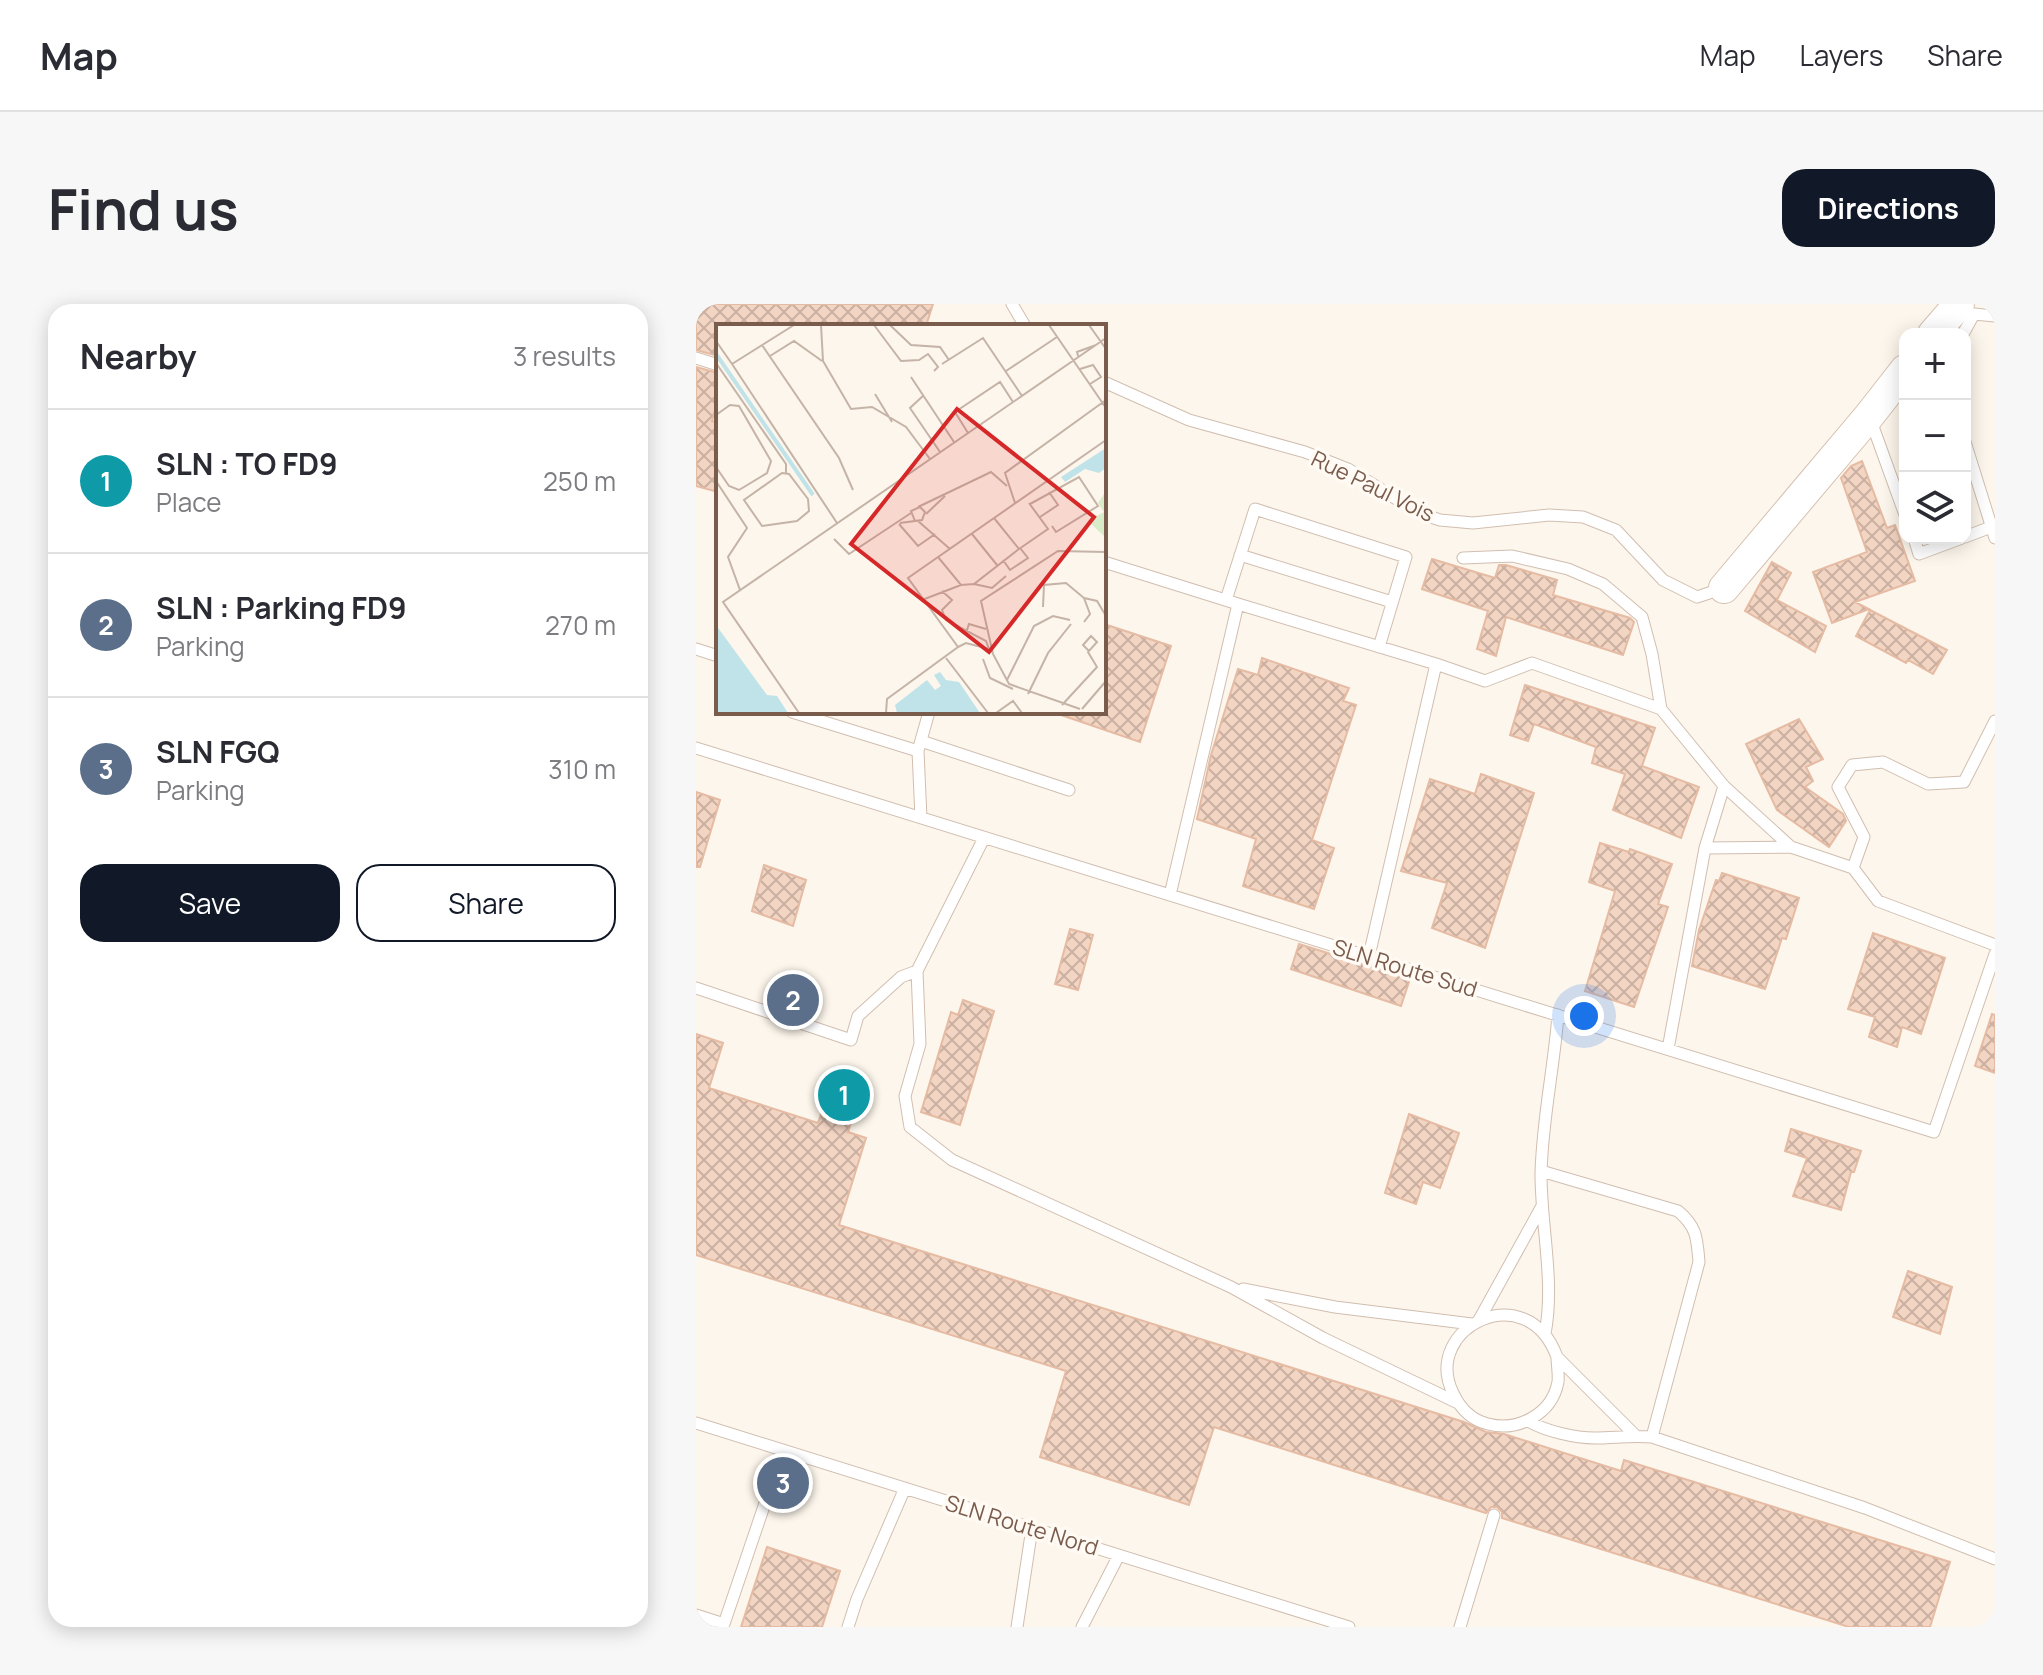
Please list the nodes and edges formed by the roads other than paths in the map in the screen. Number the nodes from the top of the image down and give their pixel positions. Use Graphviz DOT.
graph roads {
  1 [pos="1012,304"];
  2 [pos="1959,304"];
  3 [pos="1995,316"];
  4 [pos="1024,324"];
  5 [pos="1938,328"];
  6 [pos="1966,328"];
  7 [pos="696,358"];
  8 [pos="716,364"];
  9 [pos="1899,378"];
  10 [pos="1106,383"];
  11 [pos="1869,416"];
  12 [pos="1971,462"];
  13 [pos="1899,498"];
  14 [pos="1993,533"];
  15 [pos="1971,537"];
  16 [pos="1916,544"];
  17 [pos="1947,544"];
  18 [pos="1240,555"];
  19 [pos="1463,558"];
  20 [pos="1106,563"];
  21 [pos="1724,588"];
  22 [pos="1232,602"];
  23 [pos="1392,602"];
  24 [pos="1379,647"];
  25 [pos="696,649"];
  26 [pos="716,655"];
  27 [pos="1436,664"];
  28 [pos="1661,709"];
  29 [pos="800,714"];
  30 [pos="928,714"];
  31 [pos="1995,721"];
  32 [pos="920,746"];
  33 [pos="696,748"];
  34 [pos="1724,786"];
  35 [pos="1069,790"];
  36 [pos="921,818"];
  37 [pos="984,838"];
  38 [pos="1791,847"];
  39 [pos="1705,848"];
  40 [pos="1853,868"];
  41 [pos="1170,895"];
  42 [pos="1995,945"];
  43 [pos="1995,954"];
  44 [pos="1369,956"];
  45 [pos="917,971"];
  46 [pos="696,988"];
  47 [pos="1558,1015"];
  48 [pos="1668,1049"];
  49 [pos="1541,1171"];
  50 [pos="1542,1206"];
  51 [pos="1231,1287"];
  52 [pos="1476,1322"];
  53 [pos="1545,1334"];
  54 [pos="1557,1357"];
  55 [pos="1458,1403"];
  56 [pos="1528,1421"];
  57 [pos="696,1423"];
  58 [pos="1635,1435"];
  59 [pos="1652,1437"];
  60 [pos="783,1450"];
  61 [pos="905,1488"];
  62 [pos="1494,1515"];
  63 [pos="1032,1528"];
  64 [pos="1119,1555"];
  65 [pos="1995,1559"];
  66 [pos="696,1615"];
  67 [pos="848,1627"];
  68 [pos="1017,1627"];
  69 [pos="1082,1627"];
  70 [pos="1349,1627"];
  71 [pos="1460,1627"];
  1 -- 4 [label="lane"];
  2 -- 5 [label="street"];
  3 -- 6 [label="lane"];
  7 -- 8 [label="lane"];
  9 -- 11 [label="street, Rue Paul Vois"];
  10 -- 21 [label="lane, Rue Paul Vois"];
  11 -- 13 [label="lane"];
  11 -- 21 [label="street, Rue Paul Vois"];
  12 -- 14 [label="lane"];
  14 -- 15 [label="lane"];
  16 -- 17 [label="lane"];
  18 -- 22 [label="lane"];
  18 -- 23 [label="lane"];
  18 -- 23 [label="lane"];
  19 -- 28 [label="lane"];
  20 -- 22 [label="lane"];
  22 -- 24 [label="lane"];
  22 -- 41 [label="lane"];
  23 -- 24 [label="lane"];
  24 -- 27 [label="lane"];
  25 -- 26 [label="lane"];
  27 -- 28 [label="lane"];
  27 -- 44 [label="lane"];
  28 -- 34 [label="lane"];
  29 -- 32 [label="lane"];
  30 -- 32 [label="lane"];
  31 -- 40 [label="lane"];
  32 -- 35 [label="lane"];
  32 -- 36 [label="lane"];
  33 -- 36 [label="lane, SLN Route Sud"];
  34 -- 38 [label="lane"];
  34 -- 39 [label="lane"];
  36 -- 37 [label="lane, SLN Route Sud"];
  37 -- 41 [label="lane, SLN Route Sud"];
  37 -- 45 [label="lane"];
  38 -- 39 [label="lane"];
  38 -- 40 [label="lane"];
  39 -- 48 [label="lane"];
  40 -- 42 [label="lane"];
  41 -- 44 [label="lane, SLN Route Sud"];
  43 -- 48 [label="lane, SLN Route Sud"];
  44 -- 47 [label="lane, SLN Route Sud"];
  45 -- 46 [label="lane"];
  45 -- 51 [label="lane"];
  47 -- 48 [label="lane, SLN Route Sud"];
  47 -- 49 [label="lane"];
  49 -- 50 [label="lane"];
  49 -- 59 [label="lane"];
  50 -- 52 [label="lane"];
  50 -- 53 [label="lane"];
  51 -- 52 [label="lane"];
  51 -- 55 [label="lane"];
  52 -- 53 [label="lane"];
  52 -- 55 [label="lane"];
  53 -- 54 [label="lane"];
  54 -- 56 [label="lane"];
  54 -- 58 [label="lane"];
  55 -- 56 [label="lane"];
  56 -- 58 [label="lane"];
  57 -- 60 [label="lane, SLN Route Nord"];
  58 -- 59 [label="lane"];
  59 -- 65 [label="lane"];
  60 -- 61 [label="lane, SLN Route Nord"];
  60 -- 66 [label="lane"];
  61 -- 63 [label="lane, SLN Route Nord"];
  61 -- 67 [label="lane"];
  62 -- 71 [label="lane"];
  63 -- 64 [label="lane, SLN Route Nord"];
  63 -- 68 [label="lane"];
  64 -- 69 [label="lane"];
  64 -- 70 [label="lane, SLN Route Nord"];
}
